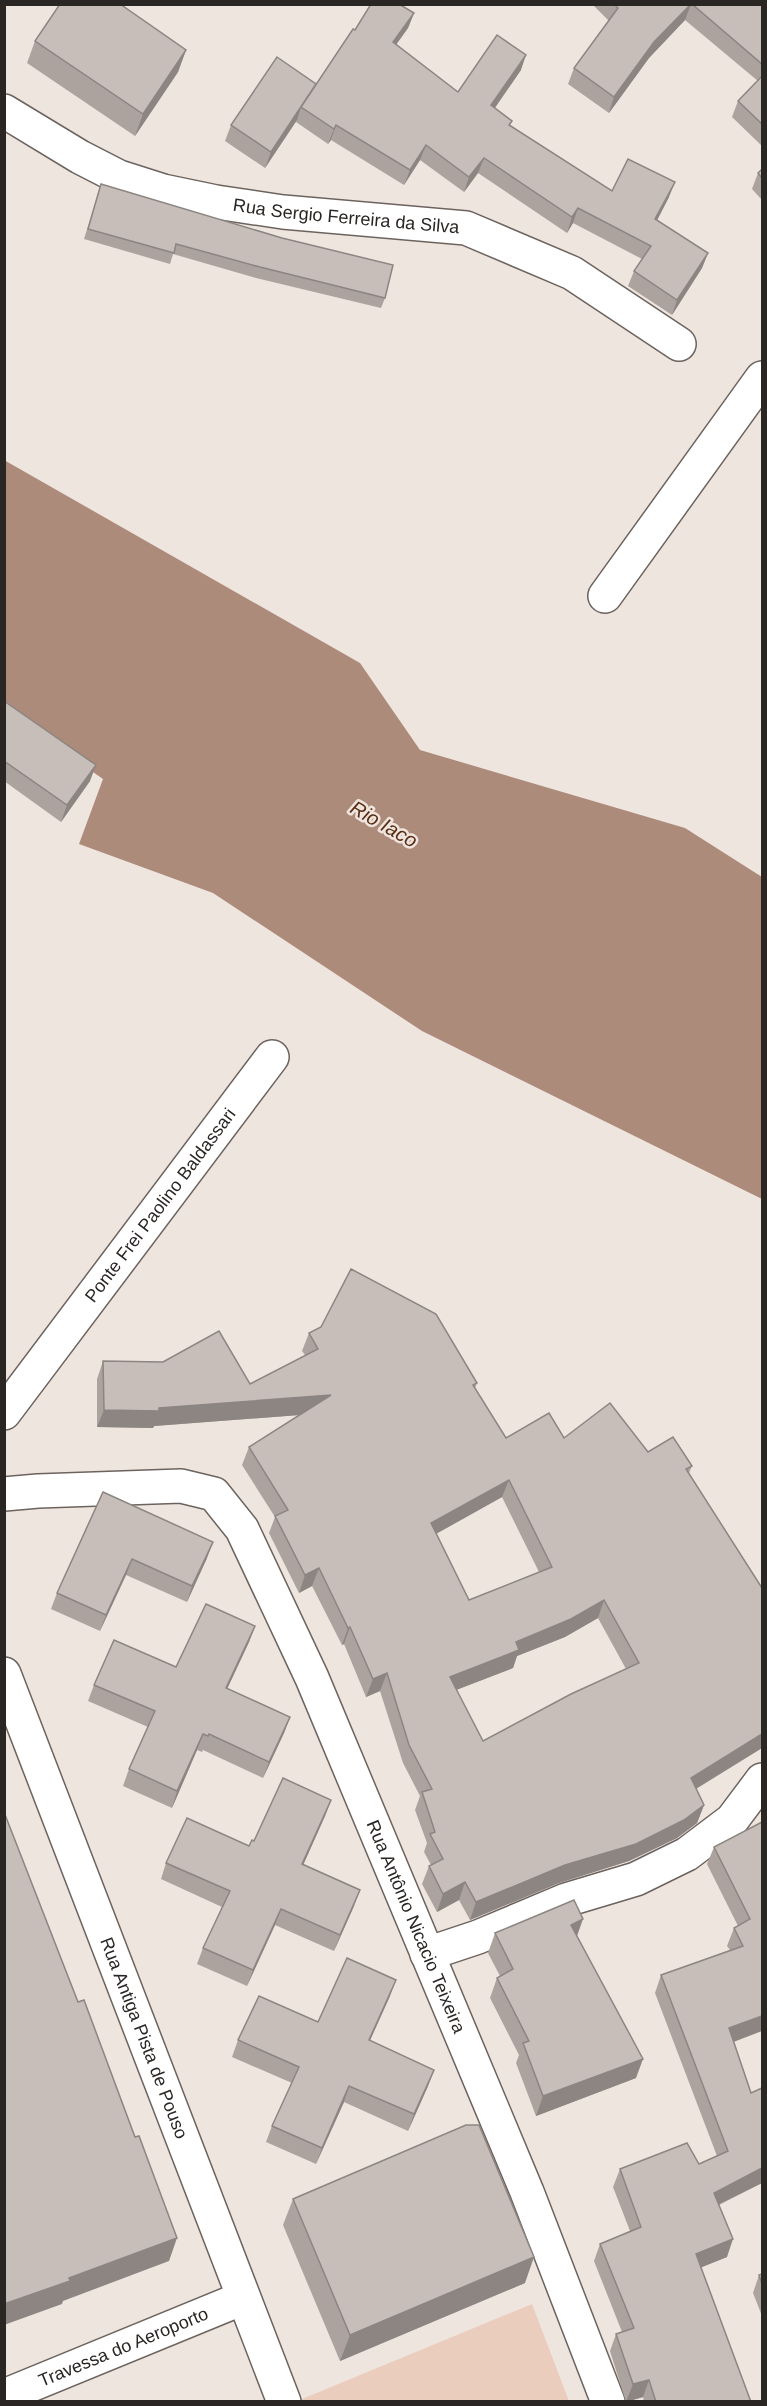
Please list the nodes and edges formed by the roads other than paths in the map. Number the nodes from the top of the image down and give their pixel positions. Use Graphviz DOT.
graph roads {
  1 [pos="4,111"];
  2 [pos="679,344"];
  3 [pos="762,378"];
  4 [pos="605,596"];
  5 [pos="272,1057"];
  6 [pos="4,1413"];
  7 [pos="4,1494"];
  8 [pos="4,1674"];
  9 [pos="762,1780"];
  10 [pos="427,1954"];
  11 [pos="243,2298"];
  12 [pos="4,2396"];
  13 [pos="284,2402"];
  14 [pos="608,2402"];
  1 -- 2 [label="street, Rua Sergio Ferreira da Silva"];
  3 -- 4 [label="street"];
  5 -- 6 [label="street, Ponte Frei Paolino Baldassari"];
  7 -- 10 [label="street, Rua Antônio Nicacio Teixeira"];
  8 -- 11 [label="street, Rua Antiga Pista de Pouso"];
  9 -- 10 [label="street"];
  10 -- 14 [label="street, Rua Antônio Nicacio Teixeira"];
  11 -- 12 [label="street, Travessa do Aeroporto"];
  11 -- 13 [label="street, Rua Antiga Pista de Pouso"];
}
